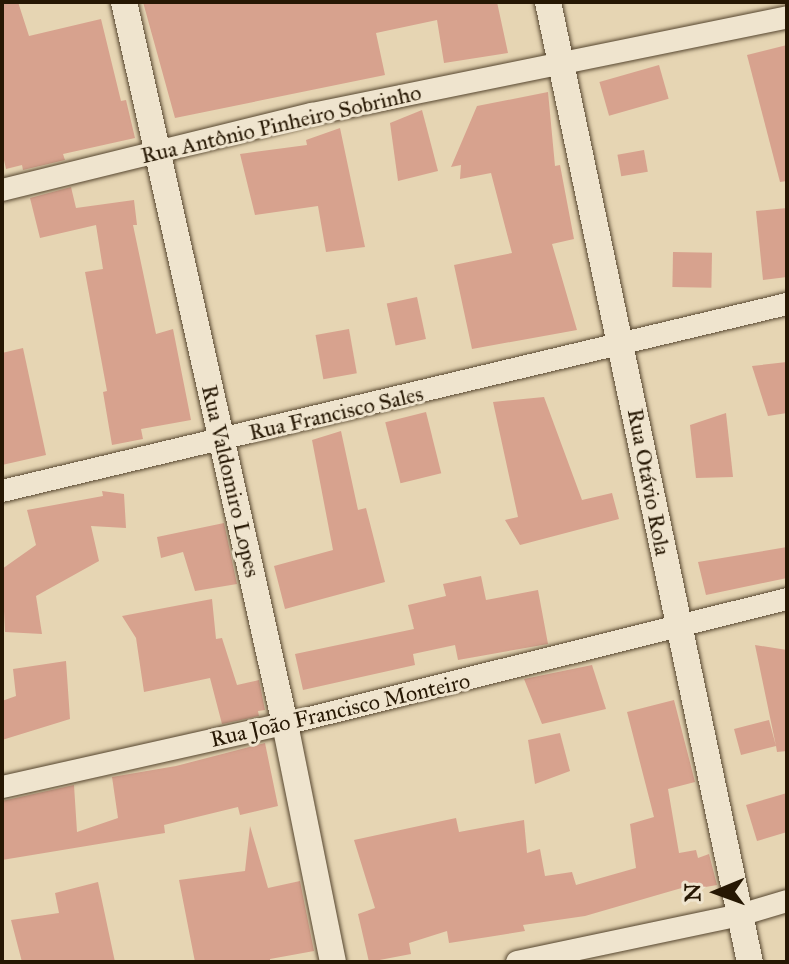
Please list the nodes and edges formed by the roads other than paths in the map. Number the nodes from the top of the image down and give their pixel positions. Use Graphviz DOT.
graph roads {
  1 [pos="124,2"];
  2 [pos="548,2"];
  3 [pos="787,17"];
  4 [pos="561,65"];
  5 [pos="155,151"];
  6 [pos="2,190"];
  7 [pos="787,304"];
  8 [pos="623,346"];
  9 [pos="223,440"];
  10 [pos="2,491"];
  11 [pos="787,599"];
  12 [pos="677,628"];
  13 [pos="285,724"];
  14 [pos="2,787"];
  15 [pos="787,901"];
  16 [pos="740,915"];
  17 [pos="333,962"];
  18 [pos="517,962"];
  19 [pos="750,962"];
  1 -- 5 [label="street, Rua Valdomiro Lopes"];
  2 -- 4 [label="street, Rua Otávio Rola"];
  3 -- 4 [label="street, Rua Antônio Pinheiro Sobrinho"];
  4 -- 5 [label="street, Rua Antônio Pinheiro Sobrinho"];
  4 -- 8 [label="street, Rua Otávio Rola"];
  5 -- 6 [label="street, Rua Antônio Pinheiro Sobrinho"];
  5 -- 9 [label="street, Rua Valdomiro Lopes"];
  7 -- 8 [label="street, Rua Francisco Sales"];
  8 -- 9 [label="street, Rua Francisco Sales"];
  8 -- 12 [label="street, Rua Otávio Rola"];
  9 -- 10 [label="street, Rua Francisco Sales"];
  9 -- 13 [label="street, Rua Valdomiro Lopes"];
  11 -- 12 [label="street, Rua João Francisco Monteiro"];
  12 -- 13 [label="street, Rua João Francisco Monteiro"];
  12 -- 16 [label="street, Rua Otávio Rola"];
  13 -- 14 [label="street, Rua João Francisco Monteiro"];
  13 -- 17 [label="street, Rua Valdomiro Lopes"];
  15 -- 16 [label="street"];
  16 -- 18 [label="street"];
  16 -- 19 [label="street, Rua Otávio Rola"];
}
